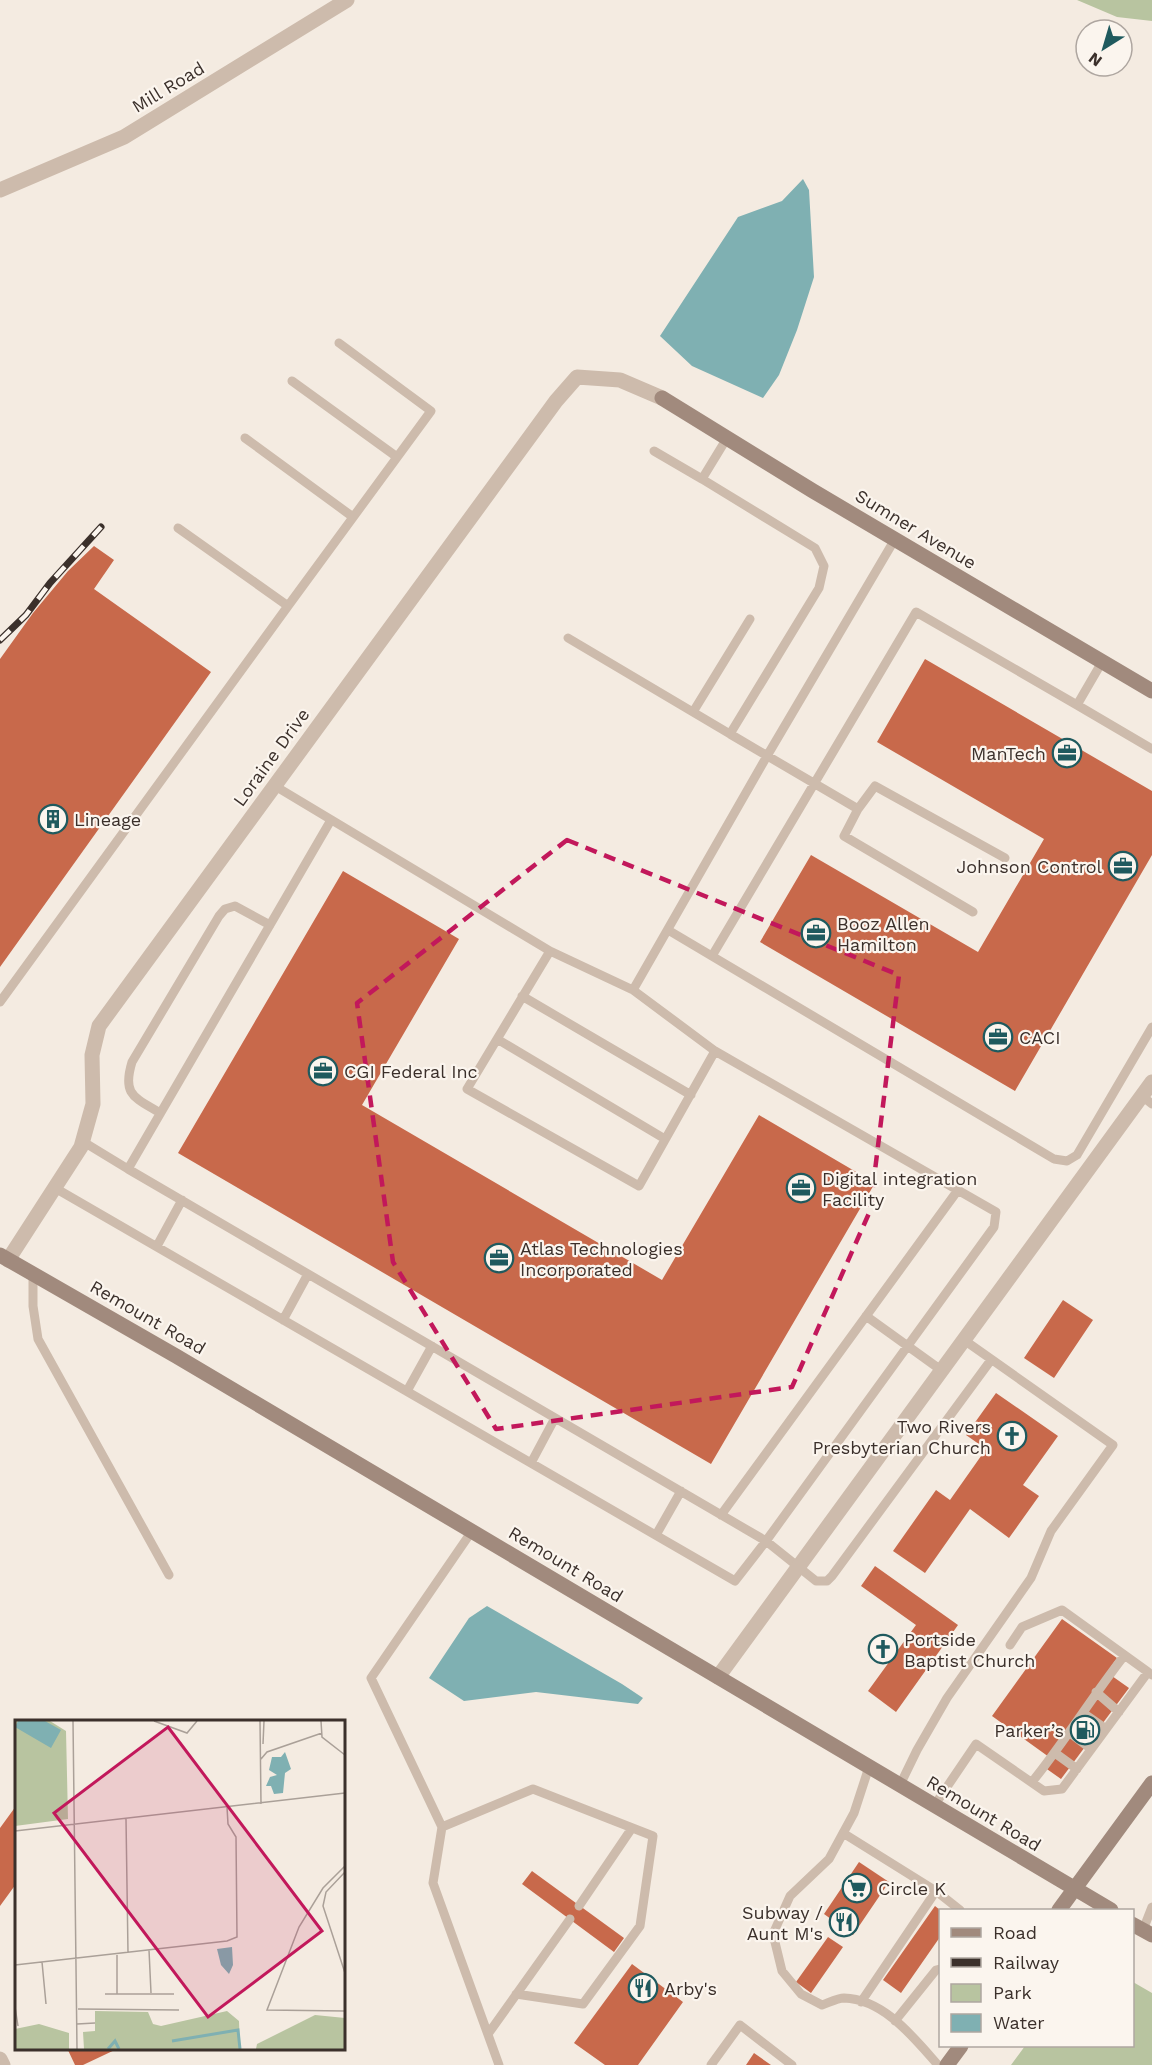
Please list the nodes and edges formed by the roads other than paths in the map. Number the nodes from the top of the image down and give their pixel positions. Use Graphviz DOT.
graph roads {
  1 [pos="347,0"];
  2 [pos="0,190"];
  3 [pos="339,343"];
  4 [pos="292,381"];
  5 [pos="662,398"];
  6 [pos="245,438"];
  7 [pos="727,438"];
  8 [pos="654,451"];
  9 [pos="397,458"];
  10 [pos="702,479"];
  11 [pos="353,517"];
  12 [pos="178,528"];
  13 [pos="895,539"];
  14 [pos="288,606"];
  15 [pos="750,619"];
  16 [pos="568,638"];
  17 [pos="1102,662"];
  18 [pos="1152,691"];
  19 [pos="1077,705"];
  20 [pos="693,712"];
  21 [pos="730,734"];
  22 [pos="1152,749"];
  23 [pos="767,756"];
  24 [pos="814,782"];
  25 [pos="274,786"];
  26 [pos="858,809"];
  27 [pos="331,820"];
  28 [pos="1005,858"];
  29 [pos="973,912"];
  30 [pos="270,925"];
  31 [pos="668,930"];
  32 [pos="550,951"];
  33 [pos="711,957"];
  34 [pos="633,990"];
  35 [pos="522,996"];
  36 [pos="0,1002"];
  37 [pos="1152,1027"];
  38 [pos="497,1039"];
  39 [pos="715,1051"];
  40 [pos="1152,1082"];
  41 [pos="690,1095"];
  42 [pos="1147,1100"];
  43 [pos="160,1113"];
  44 [pos="666,1139"];
  45 [pos="82,1141"];
  46 [pos="128,1169"];
  47 [pos="55,1188"];
  48 [pos="958,1190"];
  49 [pos="182,1200"];
  50 [pos="157,1246"];
  51 [pos="4,1257"];
  52 [pos="33,1274"];
  53 [pos="308,1274"];
  54 [pos="866,1316"];
  55 [pos="283,1320"];
  56 [pos="964,1340"];
  57 [pos="432,1346"];
  58 [pos="908,1346"];
  59 [pos="991,1360"];
  60 [pos="941,1370"];
  61 [pos="407,1392"];
  62 [pos="555,1418"];
  63 [pos="531,1462"];
  64 [pos="681,1491"];
  65 [pos="721,1515"];
  66 [pos="472,1531"];
  67 [pos="656,1535"];
  68 [pos="766,1541"];
  69 [pos="798,1567"];
  70 [pos="169,1575"];
  71 [pos="1010,1645"];
  72 [pos="1124,1656"];
  73 [pos="1150,1674"];
  74 [pos="718,1677"];
  75 [pos="1096,1692"];
  76 [pos="1119,1712"];
  77 [pos="1083,1713"];
  78 [pos="1106,1730"];
  79 [pos="1070,1733"];
  80 [pos="1091,1749"];
  81 [pos="1055,1753"];
  82 [pos="869,1767"];
  83 [pos="1077,1769"];
  84 [pos="1032,1782"];
  85 [pos="1152,1783"];
  86 [pos="900,1785"];
  87 [pos="934,1806"];
  88 [pos="442,1827"];
  89 [pos="632,1828"];
  90 [pos="843,1833"];
  91 [pos="1074,1889"];
  92 [pos="936,1891"];
  93 [pos="579,1906"];
  94 [pos="1152,1908"];
  95 [pos="958,1909"];
  96 [pos="1060,1909"];
  97 [pos="1108,1909"];
  98 [pos="570,1919"];
  99 [pos="1142,1929"];
  100 [pos="939,1969"];
  101 [pos="516,1994"];
  102 [pos="861,2002"];
  103 [pos="895,2020"];
  104 [pos="488,2034"];
  105 [pos="960,2047"];
  106 [pos="0,2060"];
  107 [pos="3,2065"];
  108 [pos="499,2065"];
  109 [pos="711,2065"];
  110 [pos="792,2065"];
  111 [pos="938,2065"];
  112 [pos="947,2065"];
  1 -- 2 [label="street, Mill Road"];
  3 -- 9 [label="lane"];
  4 -- 9 [label="lane"];
  5 -- 7 [label="main road, Sumner Avenue"];
  5 -- 25 [label="street, Loraine Drive"];
  6 -- 11 [label="lane"];
  7 -- 10 [label="lane"];
  7 -- 13 [label="main road, Sumner Avenue"];
  8 -- 10 [label="lane"];
  9 -- 11 [label="lane"];
  10 -- 21 [label="lane"];
  11 -- 14 [label="lane"];
  12 -- 14 [label="lane"];
  13 -- 17 [label="main road, Sumner Avenue"];
  13 -- 23 [label="lane"];
  14 -- 36 [label="lane"];
  15 -- 20 [label="lane"];
  16 -- 20 [label="lane"];
  17 -- 18 [label="main road, Sumner Avenue"];
  17 -- 19 [label="lane"];
  19 -- 22 [label="lane"];
  19 -- 24 [label="lane"];
  20 -- 21 [label="lane"];
  21 -- 23 [label="lane"];
  23 -- 24 [label="lane"];
  23 -- 31 [label="lane"];
  24 -- 26 [label="lane"];
  24 -- 33 [label="lane"];
  25 -- 27 [label="lane"];
  25 -- 45 [label="street, Loraine Drive"];
  26 -- 28 [label="lane"];
  26 -- 29 [label="lane"];
  27 -- 30 [label="lane"];
  27 -- 32 [label="lane"];
  30 -- 43 [label="lane"];
  30 -- 43 [label="lane"];
  31 -- 33 [label="lane"];
  31 -- 34 [label="lane"];
  32 -- 34 [label="lane"];
  32 -- 35 [label="lane"];
  33 -- 37 [label="lane"];
  34 -- 39 [label="lane"];
  35 -- 38 [label="lane"];
  35 -- 41 [label="lane"];
  38 -- 44 [label="lane"];
  38 -- 44 [label="lane"];
  39 -- 41 [label="lane"];
  39 -- 48 [label="lane"];
  40 -- 42 [label="street"];
  41 -- 44 [label="lane"];
  42 -- 56 [label="street"];
  43 -- 46 [label="lane"];
  45 -- 46 [label="lane"];
  45 -- 47 [label="street, Loraine Drive"];
  46 -- 49 [label="lane"];
  47 -- 50 [label="lane"];
  47 -- 51 [label="street, Loraine Drive"];
  48 -- 54 [label="lane"];
  48 -- 58 [label="lane"];
  49 -- 50 [label="lane"];
  49 -- 53 [label="lane"];
  50 -- 55 [label="lane"];
  51 -- 52 [label="main road, Remount Road"];
  52 -- 66 [label="main road, Remount Road"];
  52 -- 70 [label="lane"];
  53 -- 55 [label="lane"];
  53 -- 57 [label="lane"];
  54 -- 58 [label="lane"];
  54 -- 65 [label="lane"];
  55 -- 61 [label="lane"];
  56 -- 59 [label="lane"];
  56 -- 60 [label="street"];
  57 -- 61 [label="lane"];
  57 -- 62 [label="lane"];
  58 -- 60 [label="lane"];
  58 -- 68 [label="lane"];
  59 -- 69 [label="lane"];
  59 -- 86 [label="lane"];
  60 -- 69 [label="street"];
  61 -- 63 [label="lane"];
  62 -- 63 [label="lane"];
  62 -- 64 [label="lane"];
  63 -- 67 [label="lane"];
  64 -- 65 [label="lane"];
  64 -- 67 [label="lane"];
  65 -- 68 [label="lane"];
  66 -- 74 [label="main road, Remount Road"];
  66 -- 88 [label="lane"];
  67 -- 68 [label="lane"];
  68 -- 69 [label="lane"];
  69 -- 74 [label="street"];
  71 -- 72 [label="lane"];
  72 -- 73 [label="lane"];
  72 -- 75 [label="lane"];
  73 -- 76 [label="lane"];
  74 -- 82 [label="main road, Remount Road"];
  75 -- 76 [label="lane"];
  75 -- 77 [label="lane"];
  76 -- 78 [label="lane"];
  77 -- 78 [label="lane"];
  77 -- 79 [label="lane"];
  78 -- 80 [label="lane"];
  79 -- 80 [label="lane"];
  79 -- 81 [label="lane"];
  80 -- 83 [label="lane"];
  81 -- 83 [label="lane"];
  81 -- 84 [label="lane"];
  82 -- 86 [label="main road, Remount Road"];
  82 -- 90 [label="lane"];
  83 -- 84 [label="lane"];
  84 -- 87 [label="lane"];
  85 -- 91 [label="main road"];
  86 -- 87 [label="main road, Remount Road"];
  87 -- 91 [label="main road, Remount Road"];
  88 -- 89 [label="lane"];
  88 -- 104 [label="lane"];
  89 -- 93 [label="lane"];
  89 -- 101 [label="lane"];
  90 -- 92 [label="lane"];
  90 -- 102 [label="lane"];
  91 -- 96 [label="main road"];
  91 -- 97 [label="main road, Remount Road"];
  92 -- 95 [label="lane"];
  92 -- 102 [label="lane"];
  94 -- 99 [label="lane"];
  98 -- 101 [label="lane"];
  100 -- 103 [label="lane"];
  101 -- 104 [label="lane"];
  102 -- 103 [label="lane"];
  103 -- 111 [label="lane"];
  104 -- 108 [label="lane"];
  105 -- 112 [label="main road"];
  106 -- 107 [label="street"];
  109 -- 110 [label="lane"];
}
